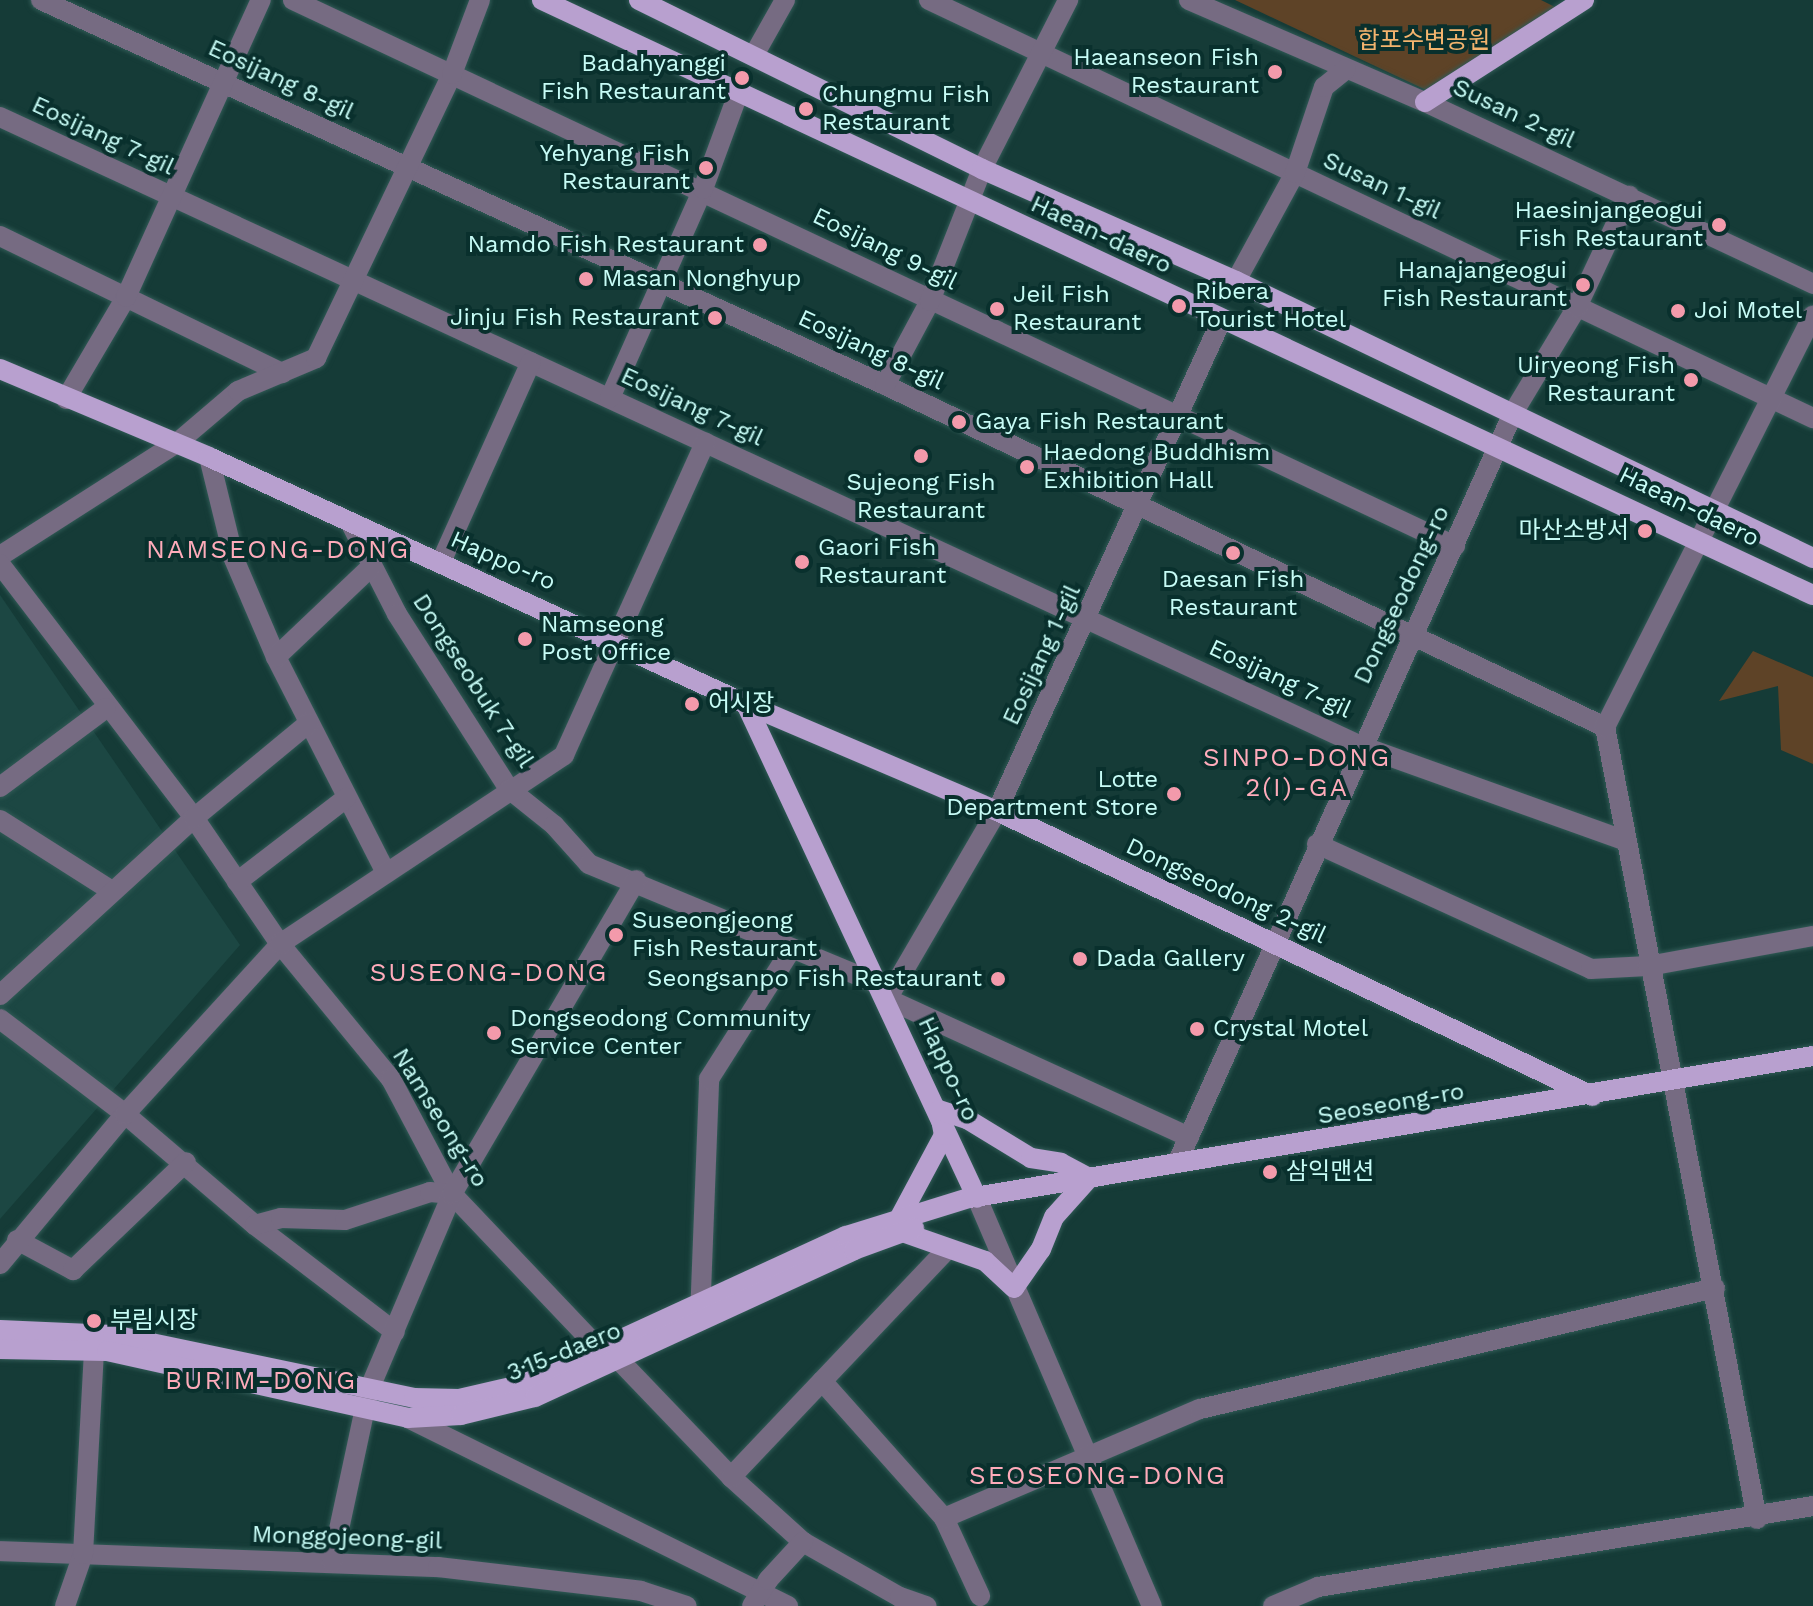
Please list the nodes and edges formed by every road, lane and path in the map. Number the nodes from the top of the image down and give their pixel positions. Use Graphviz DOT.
graph roads {
  1 [pos="41,0"];
  2 [pos="261,0"];
  3 [pos="293,0"];
  4 [pos="480,0"];
  5 [pos="542,0"];
  6 [pos="639,0"];
  7 [pos="785,0"];
  8 [pos="929,0"];
  9 [pos="1068,0"];
  10 [pos="1189,0"];
  11 [pos="1584,0"];
  12 [pos="1043,53"];
  13 [pos="754,55"];
  14 [pos="1346,69"];
  15 [pos="452,74"];
  16 [pos="226,83"];
  17 [pos="738,94"];
  18 [pos="1425,102"];
  19 [pos="3,125"];
  20 [pos="407,167"];
  21 [pos="982,169"];
  22 [pos="1295,173"];
  23 [pos="703,189"];
  24 [pos="170,195"];
  25 [pos="1629,196"];
  26 [pos="969,201"];
  27 [pos="0,236"];
  28 [pos="353,280"];
  29 [pos="1236,281"];
  30 [pos="664,283"];
  31 [pos="1813,284"];
  32 [pos="126,297"];
  33 [pos="930,301"];
  34 [pos="1577,307"];
  35 [pos="1813,316"];
  36 [pos="1221,321"];
  37 [pos="531,362"];
  38 [pos="0,369"];
  39 [pos="282,373"];
  40 [pos="885,385"];
  41 [pos="610,398"];
  42 [pos="66,399"];
  43 [pos="1773,399"];
  44 [pos="1513,413"];
  45 [pos="1181,417"];
  46 [pos="1813,418"];
  47 [pos="705,442"];
  48 [pos="177,443"];
  49 [pos="1499,445"];
  50 [pos="209,457"];
  51 [pos="1140,506"];
  52 [pos="1713,512"];
  53 [pos="350,522"];
  54 [pos="1699,539"];
  55 [pos="1455,546"];
  56 [pos="0,556"];
  57 [pos="1813,558"];
  58 [pos="441,562"];
  59 [pos="0,564"];
  60 [pos="372,566"];
  61 [pos="1813,595"];
  62 [pos="1087,618"];
  63 [pos="1414,635"];
  64 [pos="619,642"];
  65 [pos="276,657"];
  66 [pos="746,704"];
  67 [pos="106,708"];
  68 [pos="309,723"];
  69 [pos="1605,727"];
  70 [pos="1361,746"];
  71 [pos="0,787"];
  72 [pos="509,789"];
  73 [pos="346,798"];
  74 [pos="997,811"];
  75 [pos="194,818"];
  76 [pos="0,820"];
  77 [pos="1626,841"];
  78 [pos="1317,844"];
  79 [pos="386,873"];
  80 [pos="636,880"];
  81 [pos="237,882"];
  82 [pos="112,891"];
  83 [pos="1813,936"];
  84 [pos="1277,943"];
  85 [pos="280,944"];
  86 [pos="791,950"];
  87 [pos="1648,966"];
  88 [pos="884,992"];
  89 [pos="0,995"];
  90 [pos="0,1019"];
  91 [pos="1813,1056"];
  92 [pos="1673,1082"];
  93 [pos="1592,1096"];
  94 [pos="939,1110"];
  95 [pos="125,1114"];
  96 [pos="1189,1137"];
  97 [pos="1178,1161"];
  98 [pos="186,1162"];
  99 [pos="1089,1178"];
  100 [pos="452,1194"];
  101 [pos="977,1198"];
  102 [pos="255,1225"];
  103 [pos="901,1226"];
  104 [pos="17,1240"];
  105 [pos="948,1248"];
  106 [pos="0,1264"];
  107 [pos="1014,1288"];
  108 [pos="1715,1288"];
  109 [pos="699,1301"];
  110 [pos="700,1322"];
  111 [pos="0,1330"];
  112 [pos="395,1332"];
  113 [pos="0,1349"];
  114 [pos="94,1350"];
  115 [pos="609,1355"];
  116 [pos="822,1381"];
  117 [pos="367,1399"];
  118 [pos="408,1418"];
  119 [pos="1088,1456"];
  120 [pos="731,1477"];
  121 [pos="1812,1511"];
  122 [pos="944,1518"];
  123 [pos="1757,1519"];
  124 [pos="803,1542"];
  125 [pos="0,1551"];
  126 [pos="83,1554"];
  127 [pos="332,1562"];
  128 [pos="980,1596"];
  129 [pos="756,1598"];
  130 [pos="65,1606"];
  131 [pos="687,1606"];
  132 [pos="788,1606"];
  133 [pos="926,1606"];
  134 [pos="1152,1606"];
  135 [pos="1273,1606"];
  1 -- 16 [label="street, Eosijang 8-gil"];
  2 -- 16 [label="street"];
  3 -- 15 [label="street, Eosijang 9-gil"];
  4 -- 15 [label="street"];
  5 -- 17 [label="main road, Haean-daero"];
  6 -- 13 [label="main road, Haean-daero"];
  7 -- 13 [label="street"];
  8 -- 12 [label="street, Susan 1-gil"];
  9 -- 12 [label="street"];
  10 -- 14 [label="street, Susan 2-gil"];
  11 -- 18 [label="main road"];
  12 -- 21 [label="street"];
  12 -- 22 [label="street, Susan 1-gil"];
  13 -- 21 [label="main road, Haean-daero"];
  14 -- 18 [label="street, Susan 2-gil"];
  14 -- 22 [label="street"];
  15 -- 20 [label="street"];
  15 -- 23 [label="street, Eosijang 9-gil"];
  16 -- 20 [label="street, Eosijang 8-gil"];
  16 -- 24 [label="street"];
  17 -- 23 [label="street"];
  17 -- 26 [label="main road, Haean-daero"];
  18 -- 25 [label="street, Susan 2-gil"];
  19 -- 24 [label="street, Eosijang 7-gil"];
  20 -- 28 [label="street"];
  20 -- 30 [label="street, Eosijang 8-gil"];
  21 -- 26 [label="street"];
  21 -- 29 [label="main road, Haean-daero"];
  22 -- 29 [label="street"];
  22 -- 34 [label="street, Susan 1-gil"];
  23 -- 30 [label="street"];
  23 -- 33 [label="street, Eosijang 9-gil"];
  24 -- 28 [label="street, Eosijang 7-gil"];
  24 -- 32 [label="street"];
  25 -- 31 [label="street, Susan 2-gil"];
  25 -- 34 [label="street, Dongseodong-ro"];
  26 -- 33 [label="street"];
  26 -- 36 [label="main road, Haean-daero"];
  27 -- 32 [label="street"];
  28 -- 37 [label="street, Eosijang 7-gil"];
  28 -- 39 [label="street"];
  29 -- 44 [label="main road, Haean-daero"];
  30 -- 40 [label="street, Eosijang 8-gil"];
  30 -- 41 [label="street"];
  32 -- 39 [label="street"];
  32 -- 42 [label="street"];
  33 -- 40 [label="street"];
  33 -- 45 [label="street, Eosijang 9-gil"];
  34 -- 43 [label="street, Susan 1-gil"];
  34 -- 44 [label="street, Dongseodong-ro"];
  35 -- 43 [label="street"];
  36 -- 45 [label="street, Eosijang 1-gil"];
  36 -- 49 [label="main road, Haean-daero"];
  37 -- 41 [label="street, Eosijang 7-gil"];
  37 -- 58 [label="street"];
  38 -- 42 [label="main road, Happo-ro"];
  39 -- 48 [label="street"];
  40 -- 51 [label="street, Eosijang 8-gil"];
  41 -- 47 [label="street, Eosijang 7-gil"];
  42 -- 48 [label="main road, Happo-ro"];
  43 -- 46 [label="street, Susan 1-gil"];
  43 -- 52 [label="street"];
  44 -- 49 [label="street, Dongseodong-ro"];
  44 -- 52 [label="main road, Haean-daero"];
  45 -- 51 [label="street, Eosijang 1-gil"];
  45 -- 55 [label="street, Eosijang 9-gil"];
  47 -- 62 [label="street, Eosijang 7-gil"];
  47 -- 64 [label="street"];
  48 -- 50 [label="main road, Happo-ro"];
  48 -- 56 [label="street"];
  49 -- 54 [label="main road, Haean-daero"];
  49 -- 55 [label="street, Dongseodong-ro"];
  50 -- 53 [label="main road, Happo-ro"];
  50 -- 65 [label="street"];
  51 -- 62 [label="street, Eosijang 1-gil"];
  51 -- 63 [label="street, Eosijang 8-gil"];
  52 -- 54 [label="street"];
  52 -- 57 [label="main road, Haean-daero"];
  53 -- 58 [label="main road, Happo-ro"];
  53 -- 60 [label="street, Dongseobuk 7-gil"];
  54 -- 61 [label="main road, Haean-daero"];
  54 -- 69 [label="street"];
  55 -- 63 [label="street, Dongseodong-ro"];
  58 -- 64 [label="main road, Happo-ro"];
  59 -- 67 [label="street, Namseong-ro"];
  60 -- 65 [label="street"];
  60 -- 72 [label="street, Dongseobuk 7-gil"];
  62 -- 70 [label="street, Eosijang 7-gil"];
  62 -- 74 [label="street, Eosijang 1-gil"];
  63 -- 69 [label="street, Eosijang 8-gil"];
  63 -- 70 [label="street, Dongseodong-ro"];
  64 -- 66 [label="main road, Happo-ro"];
  64 -- 72 [label="street"];
  65 -- 68 [label="street"];
  66 -- 74 [label="main road, Dongseodong 2-gil"];
  66 -- 88 [label="main road, Happo-ro"];
  67 -- 71 [label="street"];
  67 -- 75 [label="street, Namseong-ro"];
  68 -- 73 [label="street"];
  68 -- 75 [label="street"];
  69 -- 77 [label="street"];
  70 -- 77 [label="street, Eosijang 7-gil"];
  70 -- 78 [label="street, Dongseodong-ro"];
  72 -- 79 [label="street"];
  72 -- 80 [label="street, Dongseobuk 7-gil"];
  73 -- 79 [label="street"];
  73 -- 81 [label="street"];
  74 -- 84 [label="main road, Dongseodong 2-gil"];
  74 -- 88 [label="street, Eosijang 1-gil"];
  75 -- 81 [label="street, Namseong-ro"];
  75 -- 82 [label="street"];
  76 -- 82 [label="street"];
  77 -- 87 [label="street"];
  78 -- 84 [label="street, Dongseodong-ro"];
  78 -- 87 [label="street"];
  79 -- 85 [label="street"];
  80 -- 86 [label="street, Dongseobuk 7-gil"];
  80 -- 100 [label="street"];
  81 -- 85 [label="street, Namseong-ro"];
  82 -- 89 [label="street"];
  83 -- 87 [label="street"];
  84 -- 93 [label="main road, Dongseodong 2-gil"];
  84 -- 96 [label="street, Dongseodong-ro"];
  85 -- 95 [label="street"];
  85 -- 100 [label="street, Namseong-ro"];
  86 -- 88 [label="street, Dongseobuk 7-gil"];
  86 -- 109 [label="street"];
  87 -- 92 [label="street"];
  88 -- 94 [label="main road, Happo-ro"];
  88 -- 96 [label="street, Dongseobuk 7-gil"];
  90 -- 95 [label="street"];
  91 -- 92 [label="main road, Seoseong-ro"];
  92 -- 93 [label="main road, Seoseong-ro"];
  92 -- 108 [label="street"];
  93 -- 97 [label="main road, Seoseong-ro"];
  94 -- 99 [label="main road"];
  94 -- 101 [label="main road, Happo-ro"];
  94 -- 103 [label="main road"];
  95 -- 98 [label="street"];
  95 -- 104 [label="street"];
  96 -- 97 [label="street, Dongseodong-ro"];
  97 -- 99 [label="main road, Seoseong-ro"];
  98 -- 102 [label="street"];
  98 -- 104 [label="street"];
  99 -- 101 [label="main road, Seoseong-ro"];
  99 -- 107 [label="main road"];
  100 -- 102 [label="street"];
  100 -- 112 [label="street"];
  100 -- 115 [label="street, Namseong-ro"];
  101 -- 103 [label="main road, 3·15-daero"];
  101 -- 107 [label="street"];
  102 -- 112 [label="street"];
  103 -- 105 [label="main road"];
  103 -- 109 [label="main road, 3·15-daero"];
  103 -- 110 [label="main road, 3·15-daero"];
  104 -- 106 [label="street"];
  105 -- 107 [label="main road"];
  105 -- 116 [label="street"];
  107 -- 119 [label="street"];
  108 -- 119 [label="street"];
  108 -- 123 [label="street"];
  109 -- 110 [label="street"];
  109 -- 115 [label="main road, 3·15-daero"];
  110 -- 115 [label="main road, 3·15-daero"];
  111 -- 117 [label="main road, 3·15-daero"];
  112 -- 117 [label="street"];
  113 -- 114 [label="main road, 3·15-daero"];
  114 -- 117 [label="main road, 3·15-daero"];
  114 -- 126 [label="street"];
  115 -- 117 [label="main road, 3·15-daero"];
  115 -- 118 [label="main road, 3·15-daero"];
  115 -- 120 [label="street, Namseong-ro"];
  116 -- 120 [label="street"];
  116 -- 122 [label="street"];
  117 -- 118 [label="main road, 3·15-daero"];
  117 -- 127 [label="street"];
  118 -- 129 [label="street"];
  119 -- 122 [label="street"];
  119 -- 134 [label="street"];
  120 -- 124 [label="street, Namseong-ro"];
  121 -- 123 [label="street"];
  122 -- 128 [label="street"];
  123 -- 135 [label="street"];
  124 -- 129 [label="street"];
  124 -- 133 [label="street, Namseong-ro"];
  125 -- 126 [label="street, Monggojeong-gil"];
  126 -- 127 [label="street, Monggojeong-gil"];
  126 -- 130 [label="street"];
  127 -- 131 [label="street, Monggojeong-gil"];
  129 -- 132 [label="street"];
}
